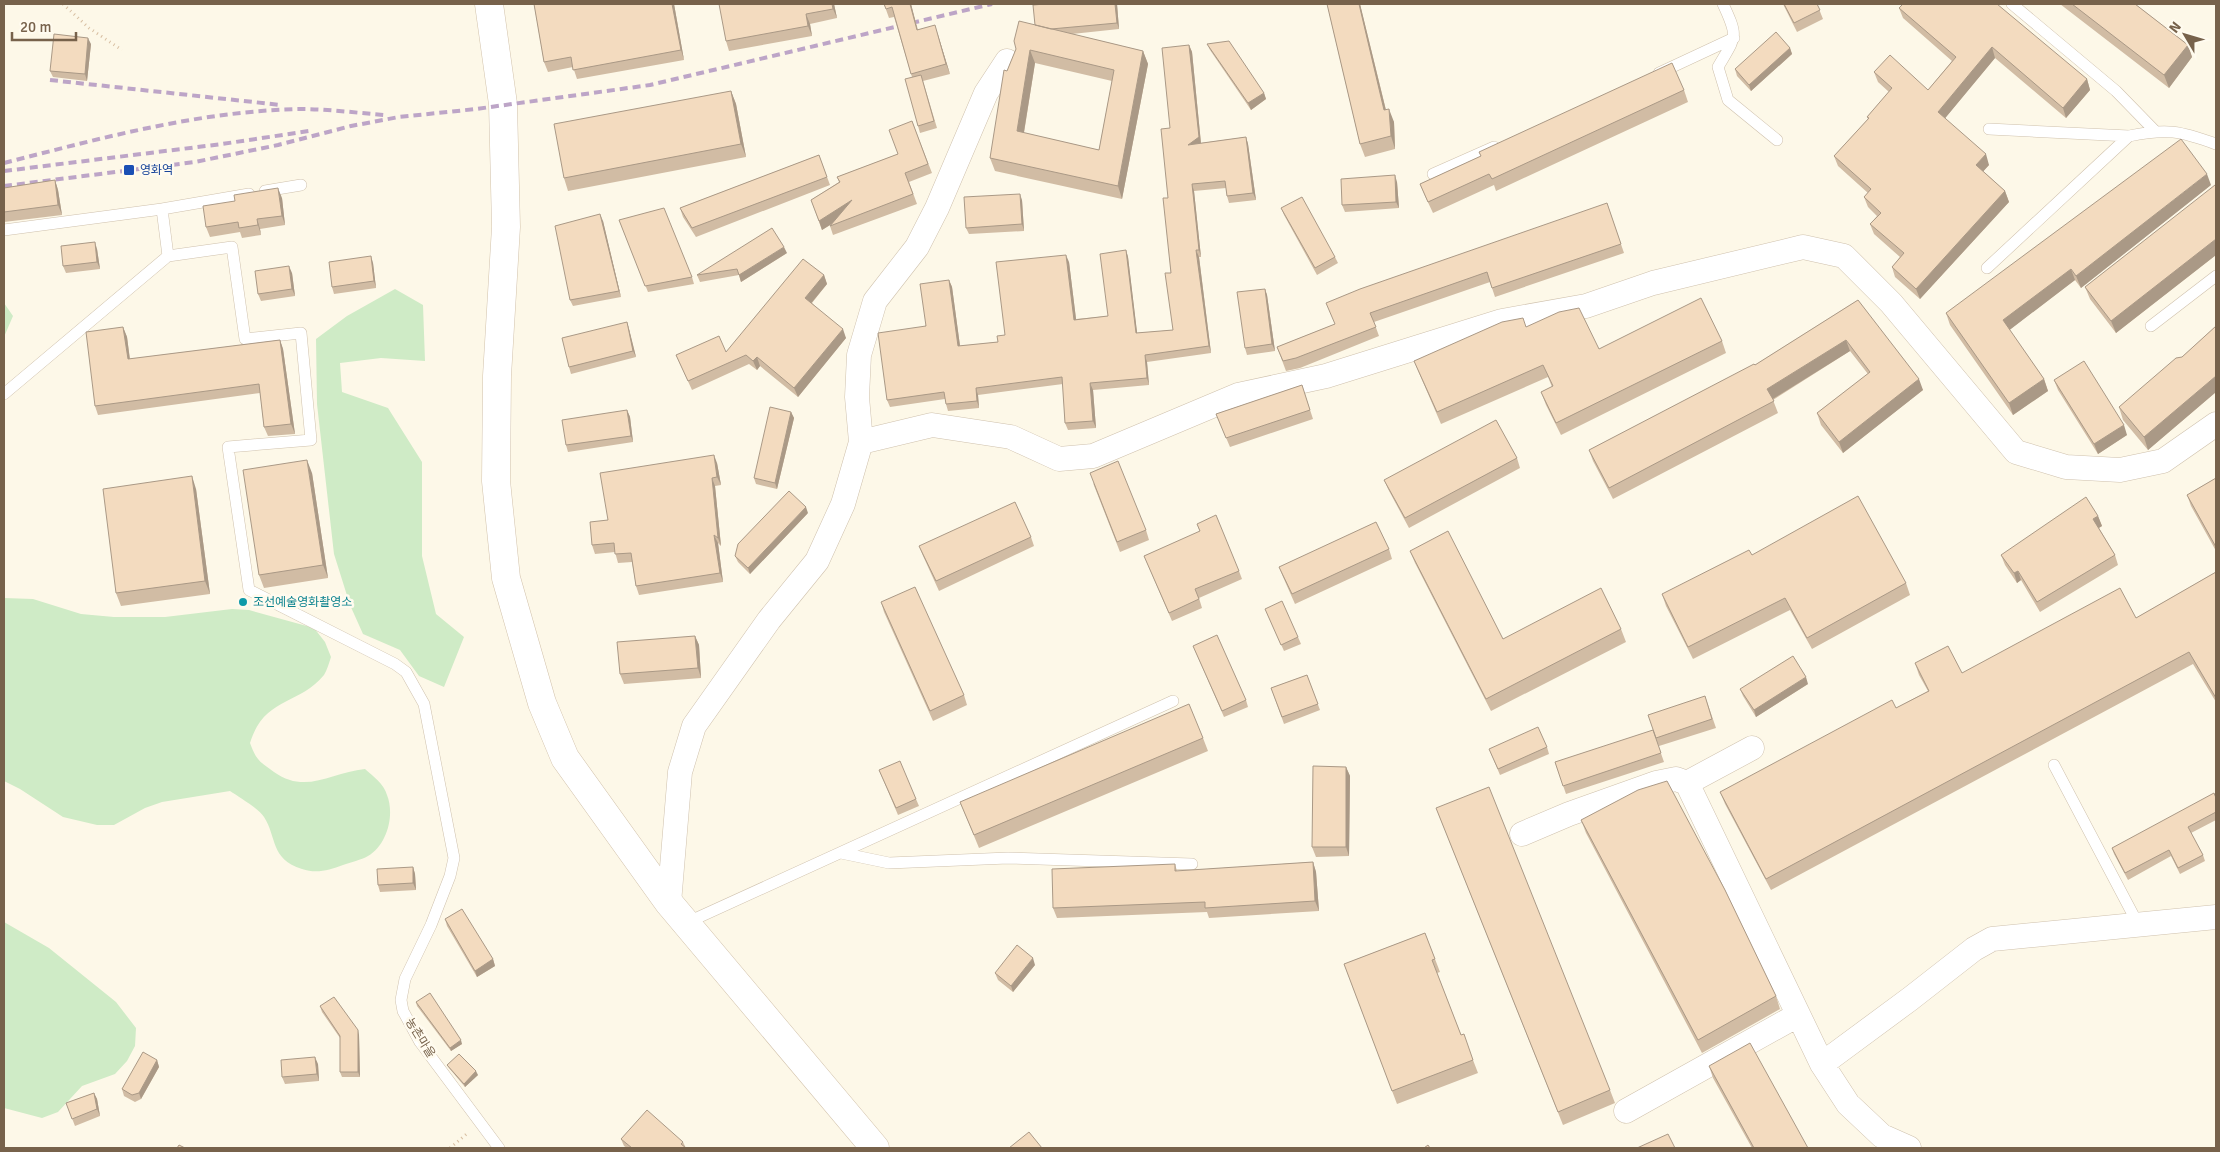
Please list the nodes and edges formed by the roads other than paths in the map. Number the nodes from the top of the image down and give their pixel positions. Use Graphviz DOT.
graph roads {
  1 [pos="489,4"];
  2 [pos="1723,4"];
  3 [pos="2012,4"];
  4 [pos="1734,38"];
  5 [pos="1007,61"];
  6 [pos="1646,78"];
  7 [pos="1989,130"];
  8 [pos="2154,131"];
  9 [pos="2129,136"];
  10 [pos="1777,140"];
  11 [pos="1504,142"];
  12 [pos="2216,144"];
  13 [pos="1433,174"];
  14 [pos="301,185"];
  15 [pos="162,209"];
  16 [pos="4,230"];
  17 [pos="168,256"];
  18 [pos="1987,268"];
  19 [pos="2216,276"];
  20 [pos="2151,326"];
  21 [pos="4,394"];
  22 [pos="2216,424"];
  23 [pos="862,442"];
  24 [pos="1173,701"];
  25 [pos="1752,748"];
  26 [pos="2054,765"];
  27 [pos="1687,783"];
  28 [pos="1522,834"];
  29 [pos="841,853"];
  30 [pos="1192,864"];
  31 [pos="677,913"];
  32 [pos="2216,917"];
  33 [pos="2138,924"];
  34 [pos="1798,1015"];
  35 [pos="1822,1064"];
  36 [pos="1626,1111"];
  37 [pos="499,1148"];
  38 [pos="875,1148"];
  39 [pos="1909,1148"];
  1 -- 31 [label="street"];
  2 -- 4 [label="lane"];
  3 -- 8 [label="lane"];
  4 -- 6 [label="lane"];
  4 -- 10 [label="lane"];
  5 -- 23 [label="street"];
  7 -- 9 [label="lane"];
  8 -- 9 [label="lane"];
  8 -- 12 [label="lane"];
  9 -- 18 [label="lane"];
  11 -- 13 [label="lane"];
  14 -- 15 [label="lane"];
  15 -- 16 [label="lane"];
  15 -- 17 [label="lane"];
  17 -- 21 [label="lane"];
  17 -- 37 [label="lane, 농촌마을"];
  19 -- 20 [label="lane"];
  22 -- 23 [label="street"];
  23 -- 31 [label="street"];
  24 -- 29 [label="lane"];
  25 -- 27 [label="street"];
  26 -- 33 [label="lane"];
  27 -- 28 [label="street"];
  27 -- 34 [label="street"];
  29 -- 30 [label="lane"];
  29 -- 31 [label="lane"];
  31 -- 38 [label="street"];
  32 -- 33 [label="street"];
  33 -- 35 [label="street"];
  34 -- 35 [label="street"];
  34 -- 36 [label="street"];
  35 -- 39 [label="street"];
}
